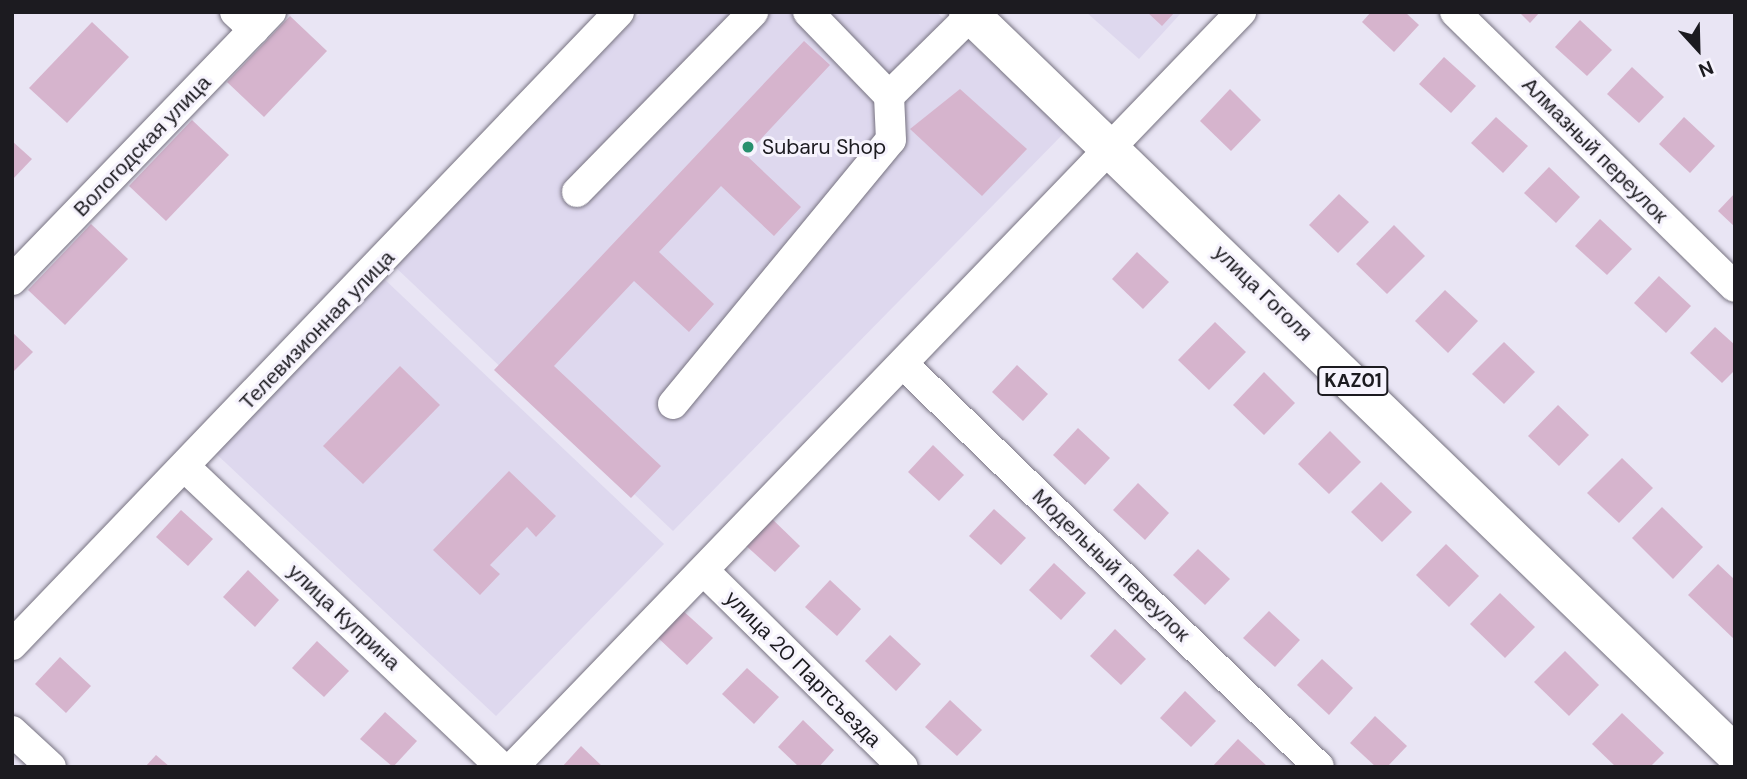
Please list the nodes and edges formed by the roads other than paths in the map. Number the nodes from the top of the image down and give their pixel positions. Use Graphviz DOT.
graph roads {
  1 [pos="619,12"];
  2 [pos="753,12"];
  3 [pos="808,12"];
  4 [pos="1241,12"];
  5 [pos="1455,12"];
  6 [pos="969,13"];
  7 [pos="253,18"];
  8 [pos="890,96"];
  9 [pos="1110,145"];
  10 [pos="577,192"];
  11 [pos="12,280"];
  12 [pos="1735,287"];
  13 [pos="903,363"];
  14 [pos="673,404"];
  15 [pos="186,468"];
  16 [pos="704,571"];
  17 [pos="12,645"];
  18 [pos="12,731"];
  19 [pos="1735,754"];
  20 [pos="51,767"];
  21 [pos="501,767"];
  22 [pos="513,767"];
  23 [pos="903,767"];
  24 [pos="1319,767"];
  1 -- 15 [label="street, Телевизионная улица"];
  2 -- 10 [label="street"];
  3 -- 8 [label="street"];
  4 -- 9 [label="street"];
  5 -- 12 [label="street, Алмазный переулок"];
  6 -- 8 [label="street"];
  6 -- 9 [label="highway, улица Гоголя / KАZ01"];
  7 -- 11 [label="street, Вологодская улица"];
  8 -- 14 [label="street"];
  9 -- 13 [label="street"];
  9 -- 19 [label="highway, улица Гоголя / KАZ01"];
  13 -- 16 [label="street"];
  13 -- 24 [label="street, Модельный переулок"];
  15 -- 17 [label="street, Телевизионная улица"];
  15 -- 21 [label="street, улица Куприна"];
  16 -- 22 [label="street"];
  16 -- 23 [label="street, улица 20 Партсъезда"];
  18 -- 20 [label="street"];
}
